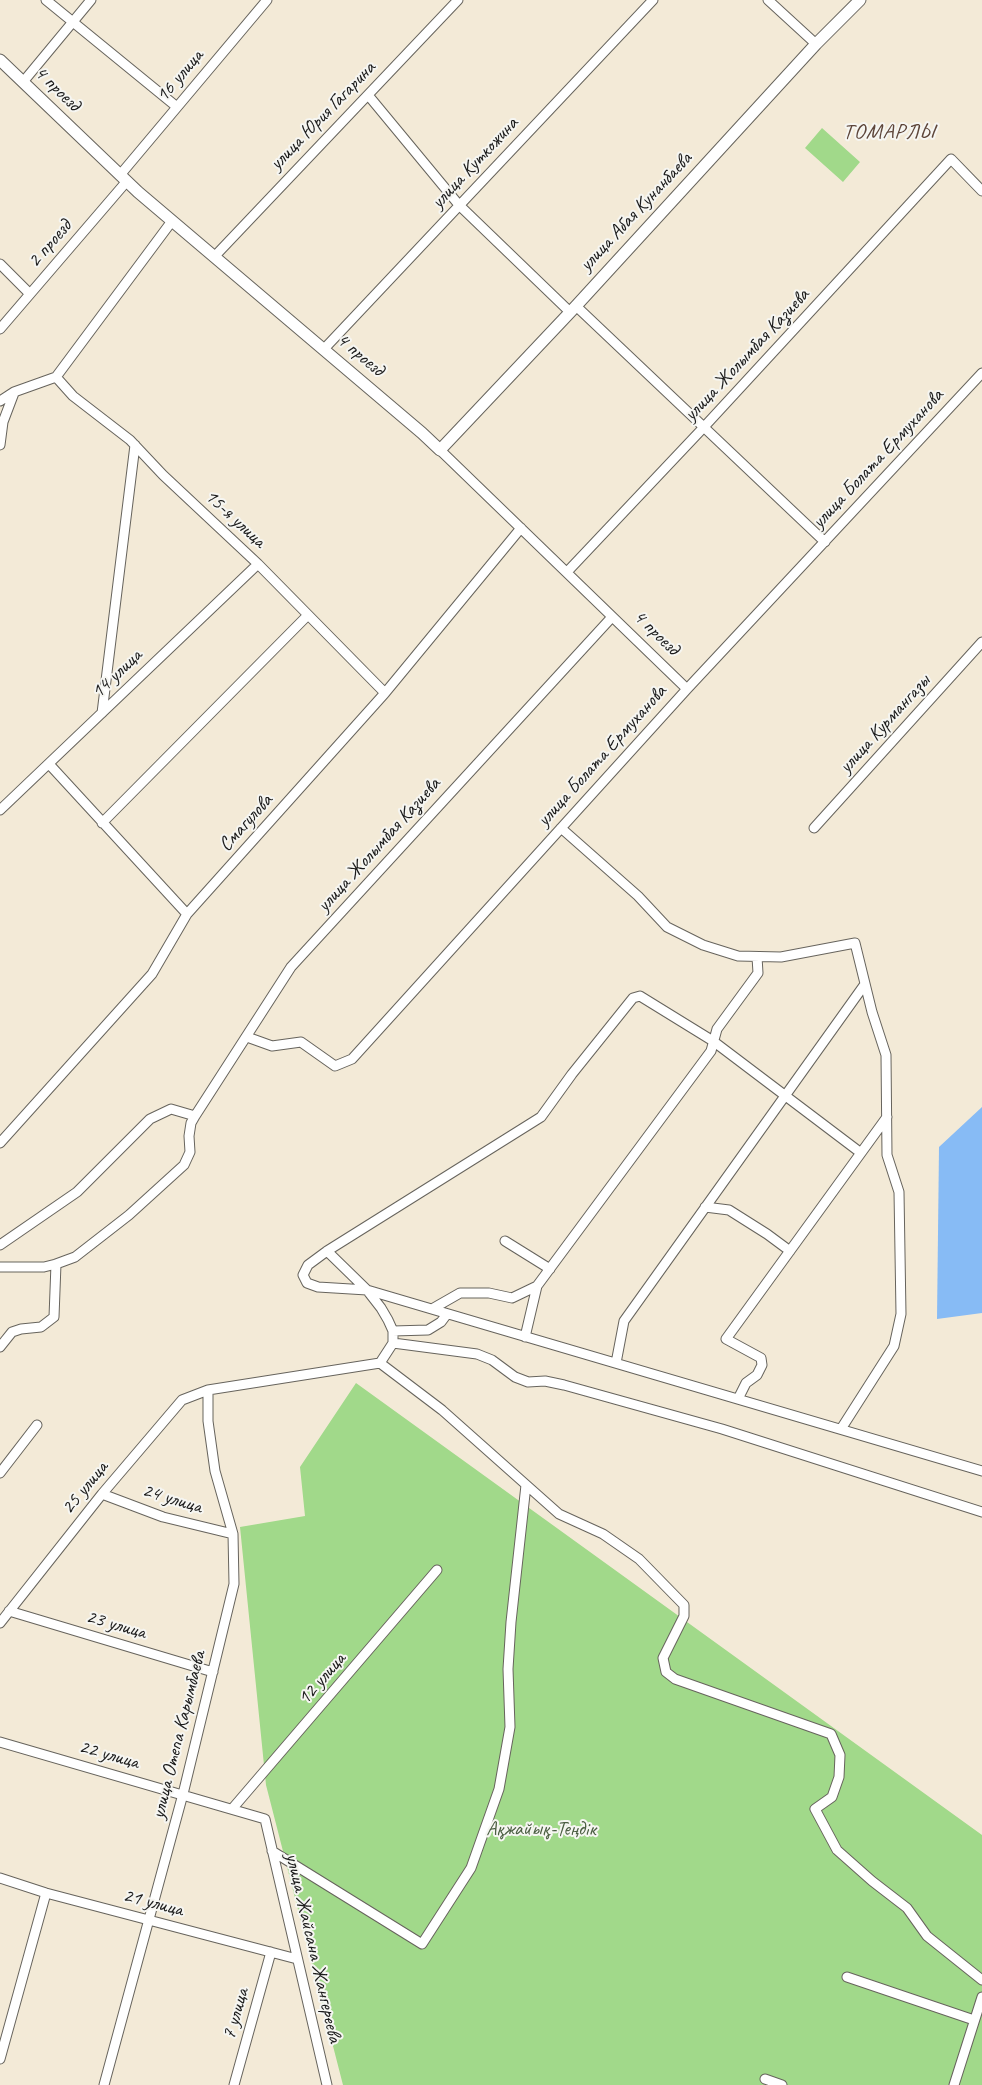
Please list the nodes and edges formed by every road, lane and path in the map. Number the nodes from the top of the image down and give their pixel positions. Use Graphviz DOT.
graph roads {
  1 [pos="46,0"];
  2 [pos="91,0"];
  3 [pos="267,0"];
  4 [pos="458,0"];
  5 [pos="653,0"];
  6 [pos="768,0"];
  7 [pos="860,0"];
  8 [pos="73,22"];
  9 [pos="816,44"];
  10 [pos="0,60"];
  11 [pos="23,82"];
  12 [pos="368,95"];
  13 [pos="177,107"];
  14 [pos="123,178"];
  15 [pos="982,191"];
  16 [pos="459,205"];
  17 [pos="172,221"];
  18 [pos="214,257"];
  19 [pos="0,264"];
  20 [pos="30,294"];
  21 [pos="573,309"];
  22 [pos="0,329"];
  23 [pos="324,349"];
  24 [pos="982,373"];
  25 [pos="56,377"];
  26 [pos="14,392"];
  27 [pos="0,401"];
  28 [pos="704,427"];
  29 [pos="0,445"];
  30 [pos="135,445"];
  31 [pos="440,450"];
  32 [pos="520,528"];
  33 [pos="825,542"];
  34 [pos="258,564"];
  35 [pos="567,572"];
  36 [pos="308,615"];
  37 [pos="612,616"];
  38 [pos="982,642"];
  39 [pos="687,689"];
  40 [pos="385,694"];
  41 [pos="102,713"];
  42 [pos="49,764"];
  43 [pos="0,810"];
  44 [pos="102,823"];
  45 [pos="561,828"];
  46 [pos="814,828"];
  47 [pos="187,914"];
  48 [pos="757,957"];
  49 [pos="865,984"];
  50 [pos="247,1037"];
  51 [pos="713,1041"];
  52 [pos="784,1095"];
  53 [pos="195,1116"];
  54 [pos="887,1117"];
  55 [pos="0,1142"];
  56 [pos="861,1153"];
  57 [pos="705,1207"];
  58 [pos="505,1241"];
  59 [pos="0,1245"];
  60 [pos="327,1251"];
  61 [pos="790,1251"];
  62 [pos="56,1264"];
  63 [pos="0,1267"];
  64 [pos="550,1268"];
  65 [pos="537,1286"];
  66 [pos="367,1290"];
  67 [pos="432,1309"];
  68 [pos="447,1314"];
  69 [pos="393,1331"];
  70 [pos="525,1337"];
  71 [pos="393,1343"];
  72 [pos="0,1347"];
  73 [pos="380,1363"];
  74 [pos="616,1363"];
  75 [pos="208,1390"];
  76 [pos="738,1399"];
  77 [pos="37,1425"];
  78 [pos="841,1429"];
  79 [pos="982,1471"];
  80 [pos="0,1473"];
  81 [pos="526,1484"];
  82 [pos="102,1494"];
  83 [pos="982,1512"];
  84 [pos="233,1534"];
  85 [pos="437,1570"];
  86 [pos="9,1611"];
  87 [pos="0,1623"];
  88 [pos="214,1672"];
  89 [pos="0,1742"];
  90 [pos="183,1794"];
  91 [pos="232,1809"];
  92 [pos="265,1819"];
  93 [pos="272,1851"];
  94 [pos="0,1878"];
  95 [pos="46,1892"];
  96 [pos="149,1920"];
  97 [pos="271,1952"];
  98 [pos="297,1959"];
  99 [pos="847,1977"];
  100 [pos="982,1980"];
  101 [pos="982,1996"];
  102 [pos="974,2020"];
  103 [pos="0,2059"];
  104 [pos="764,2079"];
  105 [pos="104,2085"];
  106 [pos="234,2085"];
  107 [pos="327,2085"];
  108 [pos="782,2085"];
  109 [pos="954,2085"];
  1 -- 8 [label="street"];
  2 -- 8 [label="street"];
  3 -- 13 [label="street, 16 улица"];
  4 -- 12 [label="street, улица Юрия Гагарина"];
  5 -- 16 [label="street, улица Куткожина"];
  6 -- 9 [label="street"];
  7 -- 9 [label="street, улица Абая Кунанбаева"];
  8 -- 11 [label="street"];
  8 -- 13 [label="street"];
  9 -- 21 [label="street, улица Абая Кунанбаева"];
  10 -- 11 [label="street, 4 проезд"];
  11 -- 14 [label="street, 4 проезд"];
  12 -- 16 [label="street"];
  12 -- 18 [label="street, улица Юрия Гагарина"];
  13 -- 14 [label="street, 16 улица"];
  14 -- 17 [label="street, 4 проезд"];
  14 -- 20 [label="street, 2 проезд"];
  15 -- 28 [label="street, улица Жолымбая Казиева"];
  16 -- 21 [label="street"];
  16 -- 23 [label="street, улица Куткожина"];
  17 -- 18 [label="street, 4 проезд"];
  17 -- 25 [label="street"];
  18 -- 23 [label="street, 4 проезд"];
  19 -- 20 [label="street"];
  20 -- 22 [label="street, 2 проезд"];
  21 -- 28 [label="street"];
  21 -- 31 [label="street, улица Абая Кунанбаева"];
  23 -- 31 [label="street, 4 проезд"];
  24 -- 33 [label="street, улица Болата Ермуханова"];
  25 -- 26 [label="street"];
  25 -- 30 [label="street, 15-я улица"];
  26 -- 27 [label="street"];
  26 -- 29 [label="street"];
  28 -- 33 [label="street"];
  28 -- 35 [label="street, улица Жолымбая Казиева"];
  30 -- 34 [label="street, 15-я улица"];
  30 -- 41 [label="street"];
  31 -- 32 [label="street, 4 проезд"];
  32 -- 35 [label="street, 4 проезд"];
  32 -- 40 [label="street, Смагулова"];
  33 -- 39 [label="street, улица Болата Ермуханова"];
  34 -- 36 [label="street, 15-я улица"];
  34 -- 41 [label="street, 14 улица"];
  35 -- 37 [label="street, 4 проезд"];
  36 -- 40 [label="street, 15-я улица"];
  36 -- 44 [label="street"];
  37 -- 39 [label="street, 4 проезд"];
  37 -- 50 [label="street, улица Жолымбая Казиева"];
  38 -- 46 [label="street, улица Курмангазы"];
  39 -- 45 [label="street, улица Болата Ермуханова"];
  40 -- 47 [label="street, Смагулова"];
  41 -- 42 [label="street, 14 улица"];
  42 -- 43 [label="street, 14 улица"];
  42 -- 44 [label="street"];
  44 -- 47 [label="street"];
  45 -- 48 [label="street"];
  45 -- 50 [label="street, улица Болата Ермуханова"];
  47 -- 55 [label="street, Смагулова"];
  48 -- 49 [label="street"];
  48 -- 51 [label="street"];
  49 -- 52 [label="street"];
  49 -- 54 [label="street"];
  50 -- 53 [label="street, улица Жолымбая Казиева"];
  51 -- 52 [label="street"];
  51 -- 60 [label="street"];
  51 -- 64 [label="street"];
  52 -- 56 [label="street"];
  52 -- 57 [label="street"];
  53 -- 59 [label="street"];
  53 -- 62 [label="street, улица Жолымбая Казиева"];
  54 -- 56 [label="street"];
  54 -- 78 [label="street"];
  56 -- 61 [label="street"];
  57 -- 61 [label="street"];
  57 -- 74 [label="street"];
  58 -- 64 [label="street"];
  60 -- 66 [label="street"];
  60 -- 66 [label="street"];
  61 -- 76 [label="street"];
  62 -- 63 [label="street, улица Жолымбая Казиева"];
  62 -- 72 [label="street"];
  64 -- 65 [label="street"];
  65 -- 67 [label="street"];
  65 -- 70 [label="street"];
  66 -- 67 [label="street"];
  66 -- 69 [label="street"];
  67 -- 68 [label="street"];
  68 -- 69 [label="street"];
  68 -- 70 [label="street"];
  69 -- 71 [label="street"];
  70 -- 74 [label="street"];
  71 -- 73 [label="street"];
  71 -- 83 [label="street"];
  73 -- 75 [label="street, 25 улица"];
  73 -- 81 [label="street"];
  74 -- 76 [label="street"];
  75 -- 82 [label="street, 25 улица"];
  75 -- 84 [label="street, улица Отепа Карымбаева"];
  76 -- 78 [label="street"];
  77 -- 80 [label="street"];
  78 -- 79 [label="street"];
  81 -- 93 [label="street"];
  81 -- 100 [label="street"];
  82 -- 84 [label="street, 24 улица"];
  82 -- 86 [label="street, 25 улица"];
  84 -- 88 [label="street, улица Отепа Карымбаева"];
  85 -- 91 [label="street, 12 улица"];
  86 -- 87 [label="street, 25 улица"];
  86 -- 88 [label="street, 23 улица"];
  88 -- 90 [label="street, улица Отепа Карымбаева"];
  89 -- 90 [label="street, 22 улица"];
  90 -- 91 [label="street, 22 улица"];
  90 -- 96 [label="street, улица Отепа Карымбаева"];
  91 -- 92 [label="street, 22 улица"];
  92 -- 93 [label="street, улица Жайсана Жангереева"];
  93 -- 98 [label="street, улица Жайсана Жангереева"];
  94 -- 95 [label="street, 21 улица"];
  95 -- 96 [label="street, 21 улица"];
  95 -- 103 [label="street"];
  96 -- 97 [label="street, 21 улица"];
  96 -- 105 [label="street, улица Отепа Карымбаева"];
  97 -- 98 [label="street, 21 улица"];
  97 -- 106 [label="street, 7 улица"];
  98 -- 107 [label="street, улица Жайсана Жангереева"];
  99 -- 102 [label="street"];
  101 -- 102 [label="street"];
  102 -- 109 [label="street"];
  104 -- 108 [label="street"];
}
